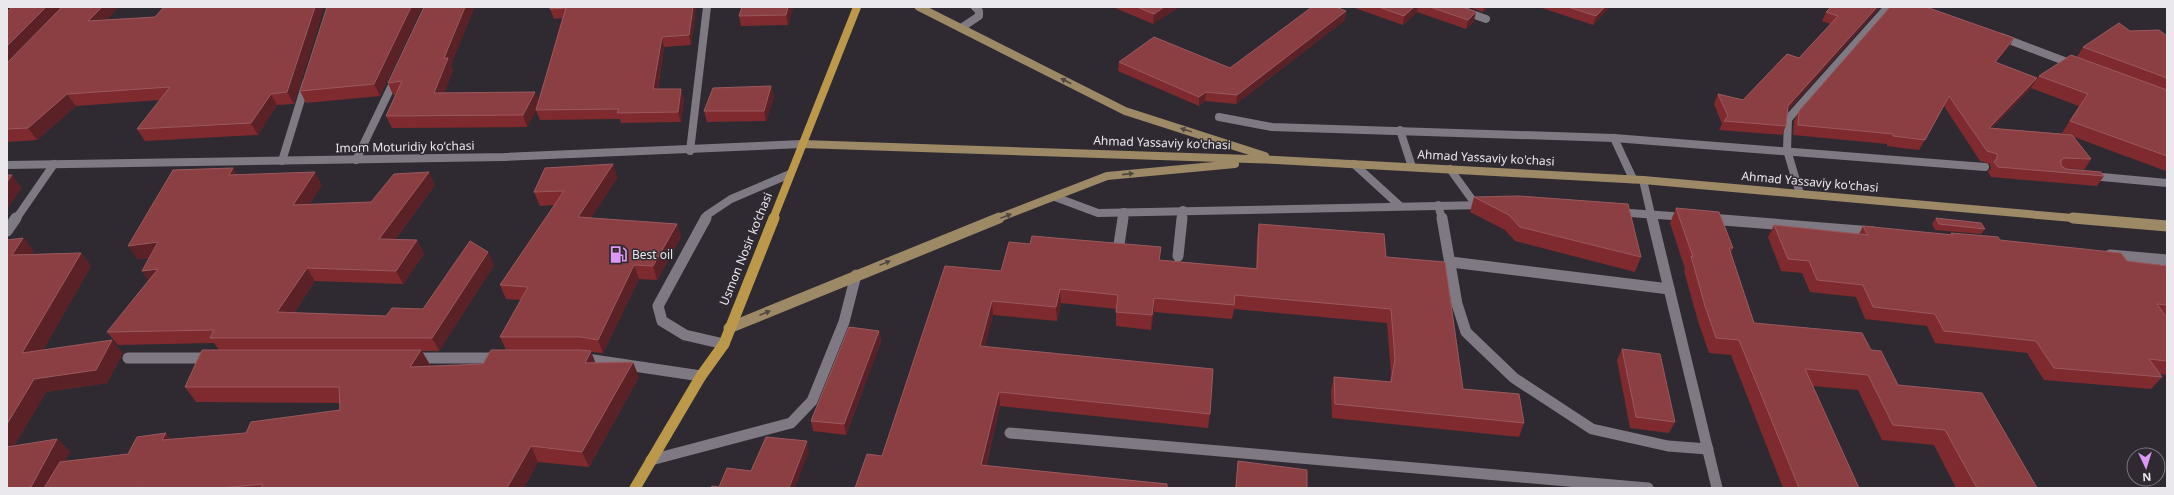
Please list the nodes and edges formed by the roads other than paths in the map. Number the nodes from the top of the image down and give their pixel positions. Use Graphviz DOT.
graph roads {
  1 [pos="707,7"];
  2 [pos="857,7"];
  3 [pos="919,7"];
  4 [pos="975,7"];
  5 [pos="1452,7"];
  6 [pos="1888,7"];
  7 [pos="1486,19"];
  8 [pos="961,28"];
  9 [pos="1996,35"];
  10 [pos="400,68"];
  11 [pos="2083,68"];
  12 [pos="309,73"];
  13 [pos="1219,117"];
  14 [pos="1400,130"];
  15 [pos="1614,138"];
  16 [pos="802,144"];
  17 [pos="1787,150"];
  18 [pos="690,151"];
  19 [pos="356,160"];
  20 [pos="1276,160"];
  21 [pos="282,161"];
  22 [pos="54,164"];
  23 [pos="1354,164"];
  24 [pos="7,165"];
  25 [pos="1412,167"];
  26 [pos="1985,167"];
  27 [pos="1450,169"];
  28 [pos="790,174"];
  29 [pos="2082,176"];
  30 [pos="1638,179"];
  31 [pos="2167,183"];
  32 [pos="1800,194"];
  33 [pos="1055,197"];
  34 [pos="1438,205"];
  35 [pos="1476,205"];
  36 [pos="1492,205"];
  37 [pos="1400,206"];
  38 [pos="1183,210"];
  39 [pos="1124,212"];
  40 [pos="1606,212"];
  41 [pos="1651,215"];
  42 [pos="2167,226"];
  43 [pos="7,231"];
  44 [pos="1886,233"];
  45 [pos="1118,251"];
  46 [pos="2099,254"];
  47 [pos="1178,256"];
  48 [pos="2167,260"];
  49 [pos="1451,262"];
  50 [pos="856,275"];
  51 [pos="1669,289"];
  52 [pos="729,328"];
  53 [pos="724,344"];
  54 [pos="128,358"];
  55 [pos="223,358"];
  56 [pos="397,358"];
  57 [pos="508,358"];
  58 [pos="572,358"];
  59 [pos="701,376"];
  60 [pos="1010,433"];
  61 [pos="1708,449"];
  62 [pos="651,460"];
  63 [pos="635,488"];
  64 [pos="1648,488"];
  65 [pos="1717,488"];
  1 -- 18 [label="street"];
  2 -- 16 [label="main road, Usmon Nosir ko‘chasi"];
  3 -- 8 [label="main road"];
  4 -- 8 [label="street"];
  5 -- 7 [label="street"];
  6 -- 17 [label="street"];
  20 -- 8 [label="main road, one-way"];
  9 -- 11 [label="street"];
  10 -- 19 [label="street"];
  12 -- 21 [label="street"];
  13 -- 14 [label="street"];
  14 -- 15 [label="street"];
  14 -- 25 [label="street"];
  15 -- 17 [label="street"];
  15 -- 30 [label="street"];
  16 -- 18 [label="street, Imom Moturidiy koʻchasi"];
  16 -- 20 [label="main road, Ahmad Yassaviy ko'chasi"];
  16 -- 28 [label="main road, Usmon Nosir ko‘chasi"];
  17 -- 26 [label="street"];
  17 -- 32 [label="street"];
  18 -- 19 [label="street, Imom Moturidiy koʻchasi"];
  19 -- 21 [label="street, Imom Moturidiy koʻchasi"];
  20 -- 23 [label="main road, Ahmad Yassaviy ko'chasi"];
  33 -- 20 [label="main road, one-way"];
  21 -- 22 [label="street, Imom Moturidiy koʻchasi"];
  22 -- 24 [label="street, Imom Moturidiy koʻchasi"];
  22 -- 43 [label="street"];
  23 -- 25 [label="main road, Ahmad Yassaviy ko'chasi"];
  23 -- 37 [label="street"];
  25 -- 27 [label="main road, Ahmad Yassaviy ko'chasi"];
  27 -- 30 [label="main road, Ahmad Yassaviy ko'chasi"];
  27 -- 35 [label="street"];
  28 -- 52 [label="main road, Usmon Nosir ko‘chasi"];
  28 -- 53 [label="street"];
  29 -- 31 [label="street"];
  30 -- 32 [label="main road, Ahmad Yassaviy ko'chasi"];
  30 -- 41 [label="street"];
  32 -- 42 [label="main road, Ahmad Yassaviy ko'chasi"];
  33 -- 39 [label="street"];
  50 -- 33 [label="main road, one-way"];
  34 -- 35 [label="street"];
  34 -- 37 [label="street"];
  34 -- 49 [label="street"];
  35 -- 36 [label="street"];
  37 -- 38 [label="street"];
  38 -- 39 [label="street"];
  38 -- 47 [label="street"];
  39 -- 45 [label="street"];
  40 -- 41 [label="street"];
  41 -- 44 [label="street"];
  41 -- 51 [label="street"];
  46 -- 48 [label="street"];
  49 -- 51 [label="street"];
  49 -- 61 [label="street"];
  52 -- 50 [label="main road, one-way"];
  50 -- 62 [label="street"];
  51 -- 61 [label="street"];
  52 -- 53 [label="main road, Usmon Nosir ko‘chasi"];
  53 -- 59 [label="main road, Usmon Nosir ko‘chasi"];
  54 -- 55 [label="street"];
  56 -- 57 [label="street"];
  58 -- 59 [label="street"];
  59 -- 62 [label="main road, Usmon Nosir ko‘chasi"];
  60 -- 64 [label="street"];
  61 -- 65 [label="street"];
  62 -- 63 [label="main road, Usmon Nosir ko‘chasi"];
}
